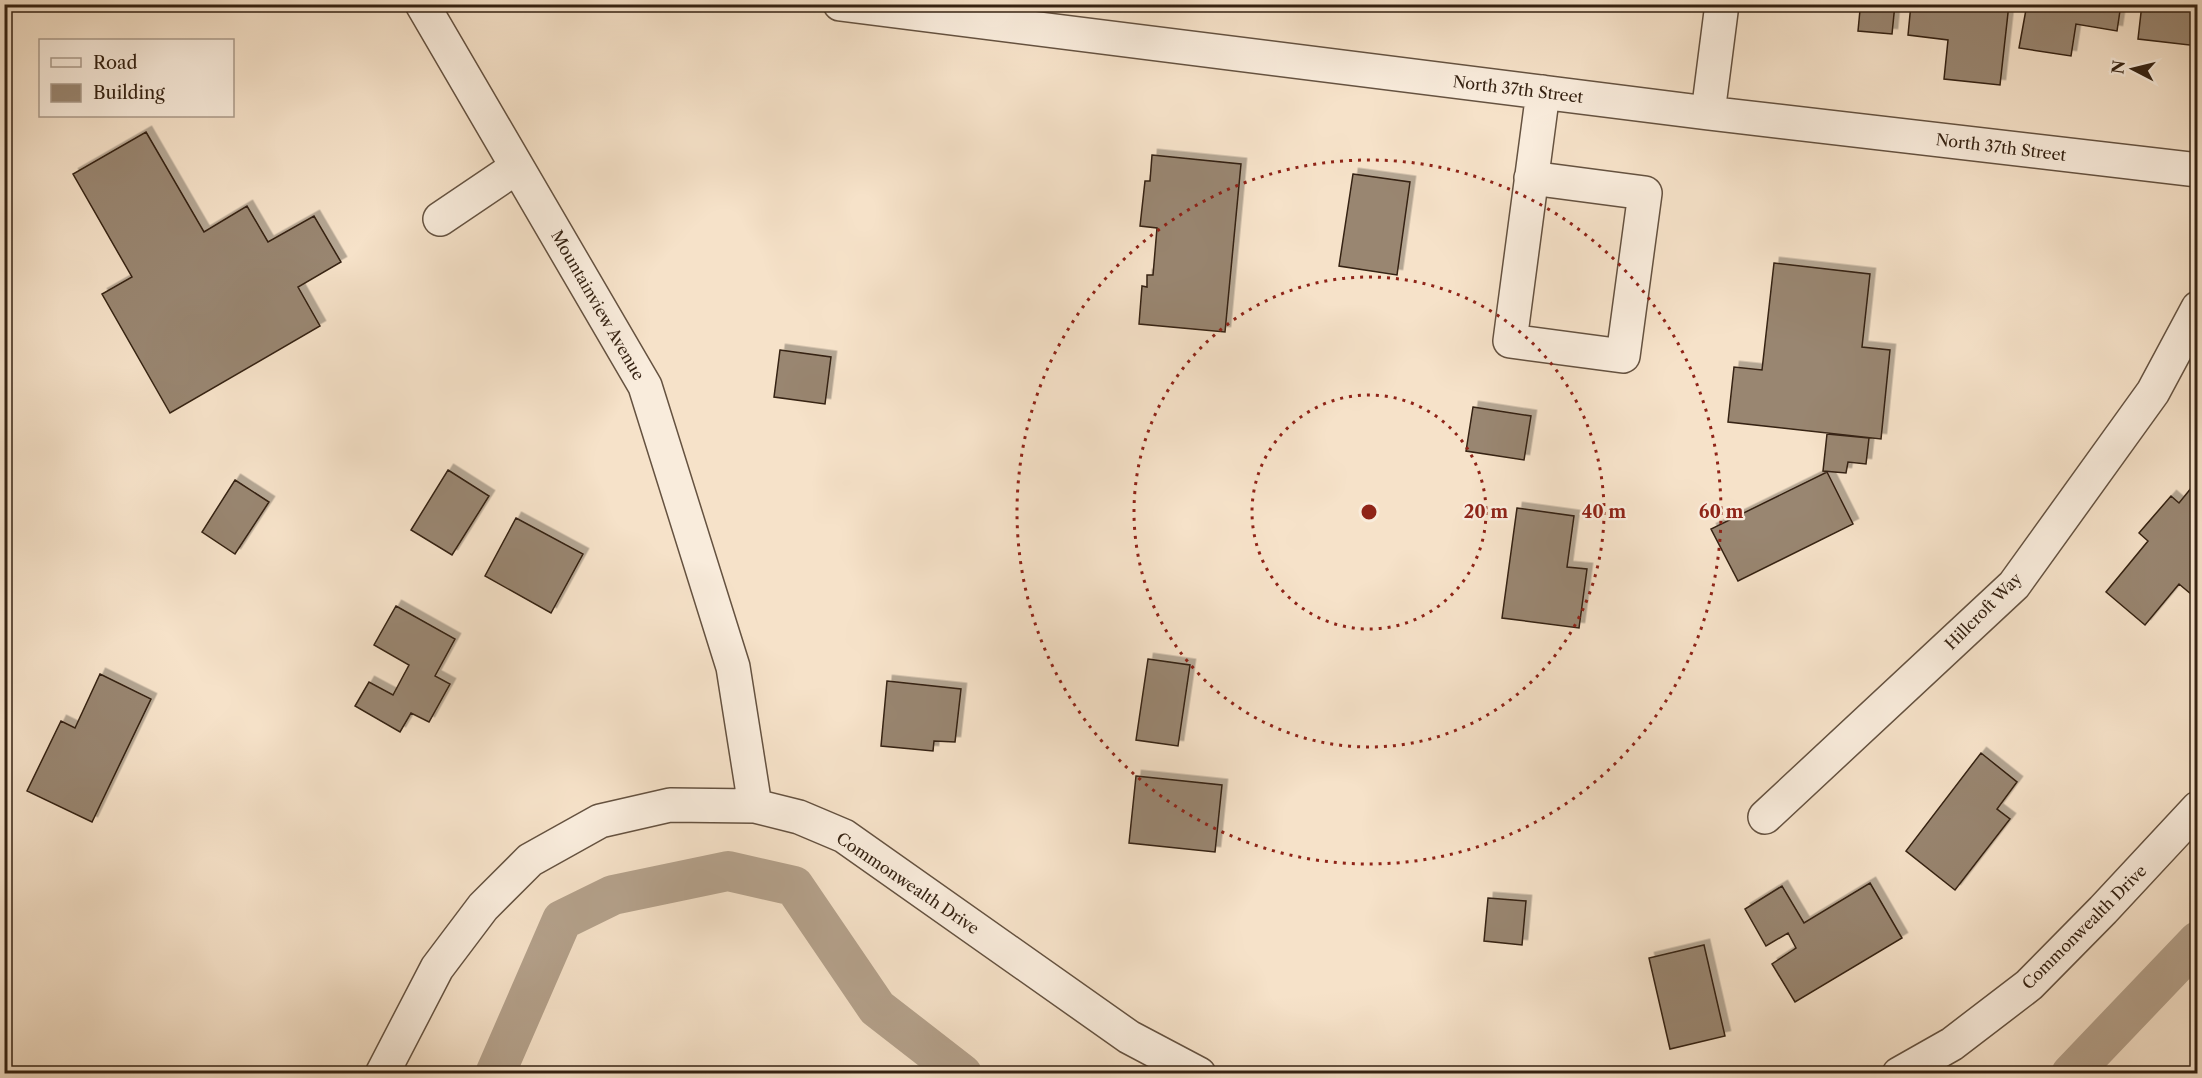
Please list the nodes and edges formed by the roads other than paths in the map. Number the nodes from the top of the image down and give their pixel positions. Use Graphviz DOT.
graph roads {
  1 [pos="422,4"];
  2 [pos="840,4"];
  3 [pos="1722,4"];
  4 [pos="1543,92"];
  5 [pos="1708,113"];
  6 [pos="517,167"];
  7 [pos="2198,170"];
  8 [pos="1531,178"];
  9 [pos="440,219"];
  10 [pos="2198,308"];
  11 [pos="755,806"];
  12 [pos="2198,808"];
  13 [pos="1765,817"];
  14 [pos="382,1074"];
  15 [pos="1199,1074"];
  16 [pos="1899,1074"];
  1 -- 6 [label="street, Mountainview Avenue"];
  2 -- 4 [label="street, North 37th Street"];
  3 -- 5 [label="street"];
  4 -- 5 [label="street, North 37th Street"];
  4 -- 8 [label="street"];
  5 -- 7 [label="street, North 37th Street"];
  6 -- 9 [label="street"];
  6 -- 11 [label="street, Mountainview Avenue"];
  8 -- 8 [label="street"];
  10 -- 13 [label="street, Hillcroft Way"];
  11 -- 14 [label="street, Commonwealth Drive"];
  11 -- 15 [label="street, Commonwealth Drive"];
  12 -- 16 [label="street, Commonwealth Drive"];
}
